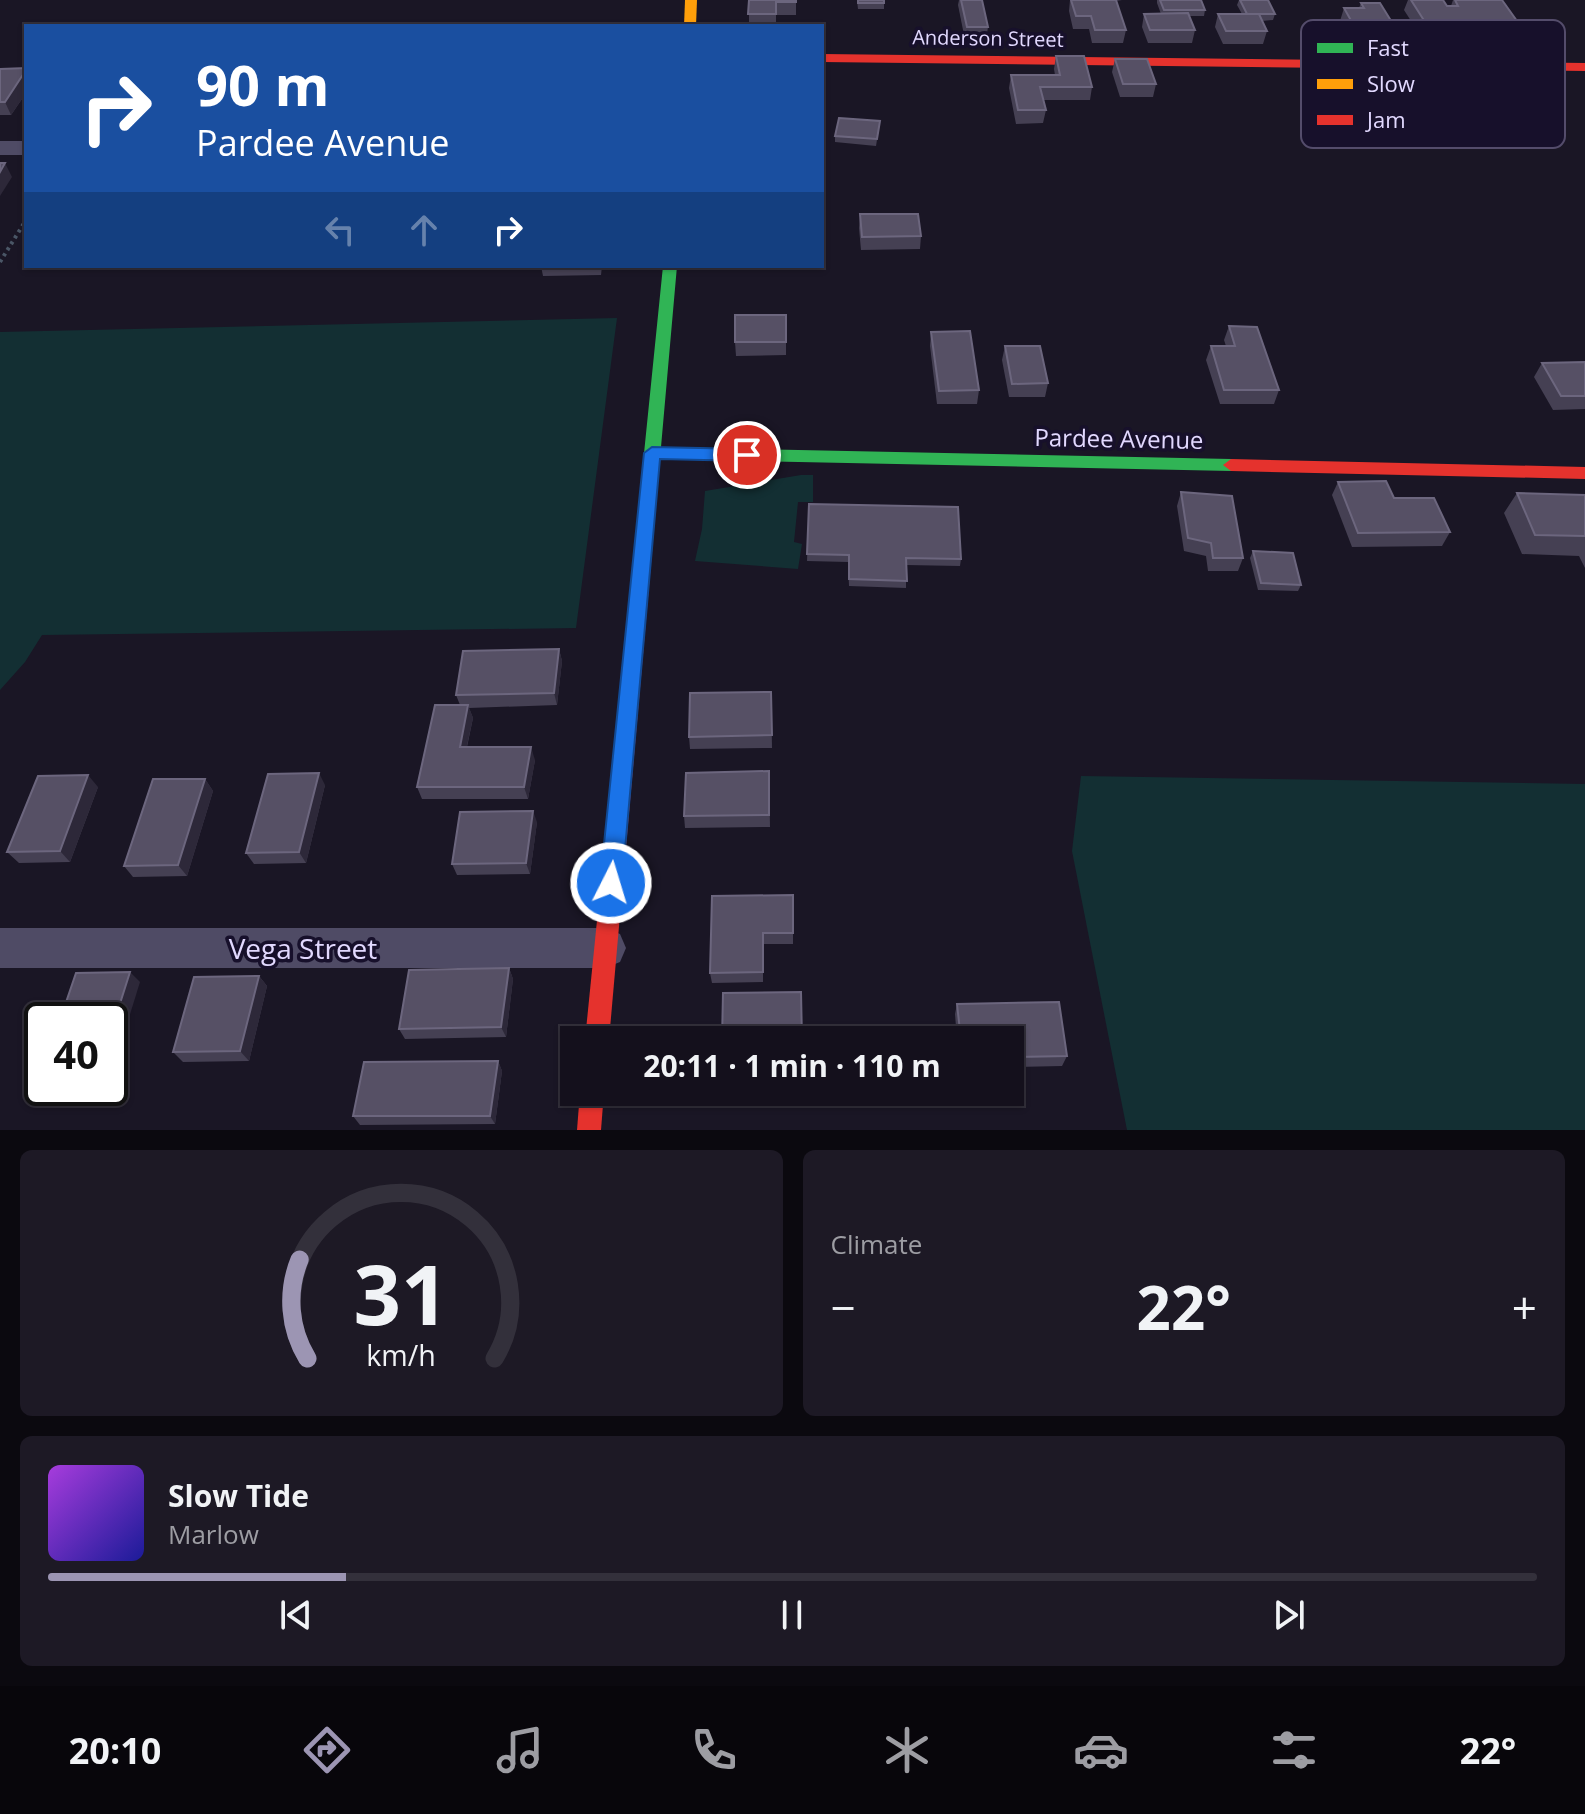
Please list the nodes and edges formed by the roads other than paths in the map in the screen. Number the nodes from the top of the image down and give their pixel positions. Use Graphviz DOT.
graph roads {
  1 [pos="691,0"];
  2 [pos="690,24"];
  3 [pos="824,58"];
  4 [pos="1301,64"];
  5 [pos="1565,67"];
  6 [pos="1585,67"];
  7 [pos="0,148"];
  8 [pos="24,148"];
  9 [pos="670,268"];
  10 [pos="652,453"];
  11 [pos="1585,473"];
  12 [pos="0,948"];
  13 [pos="605,948"];
  14 [pos="598,1026"];
  15 [pos="591,1106"];
  16 [pos="589,1130"];
  1 -- 2 [label="street"];
  3 -- 4 [label="street, Anderson Street"];
  5 -- 6 [label="street, Anderson Street"];
  7 -- 8 [label="street"];
  9 -- 10 [label="street"];
  10 -- 11 [label="street, Pardee Avenue"];
  10 -- 13 [label="street"];
  12 -- 13 [label="street, Vega Street"];
  13 -- 14 [label="street"];
  15 -- 16 [label="street"];
}
